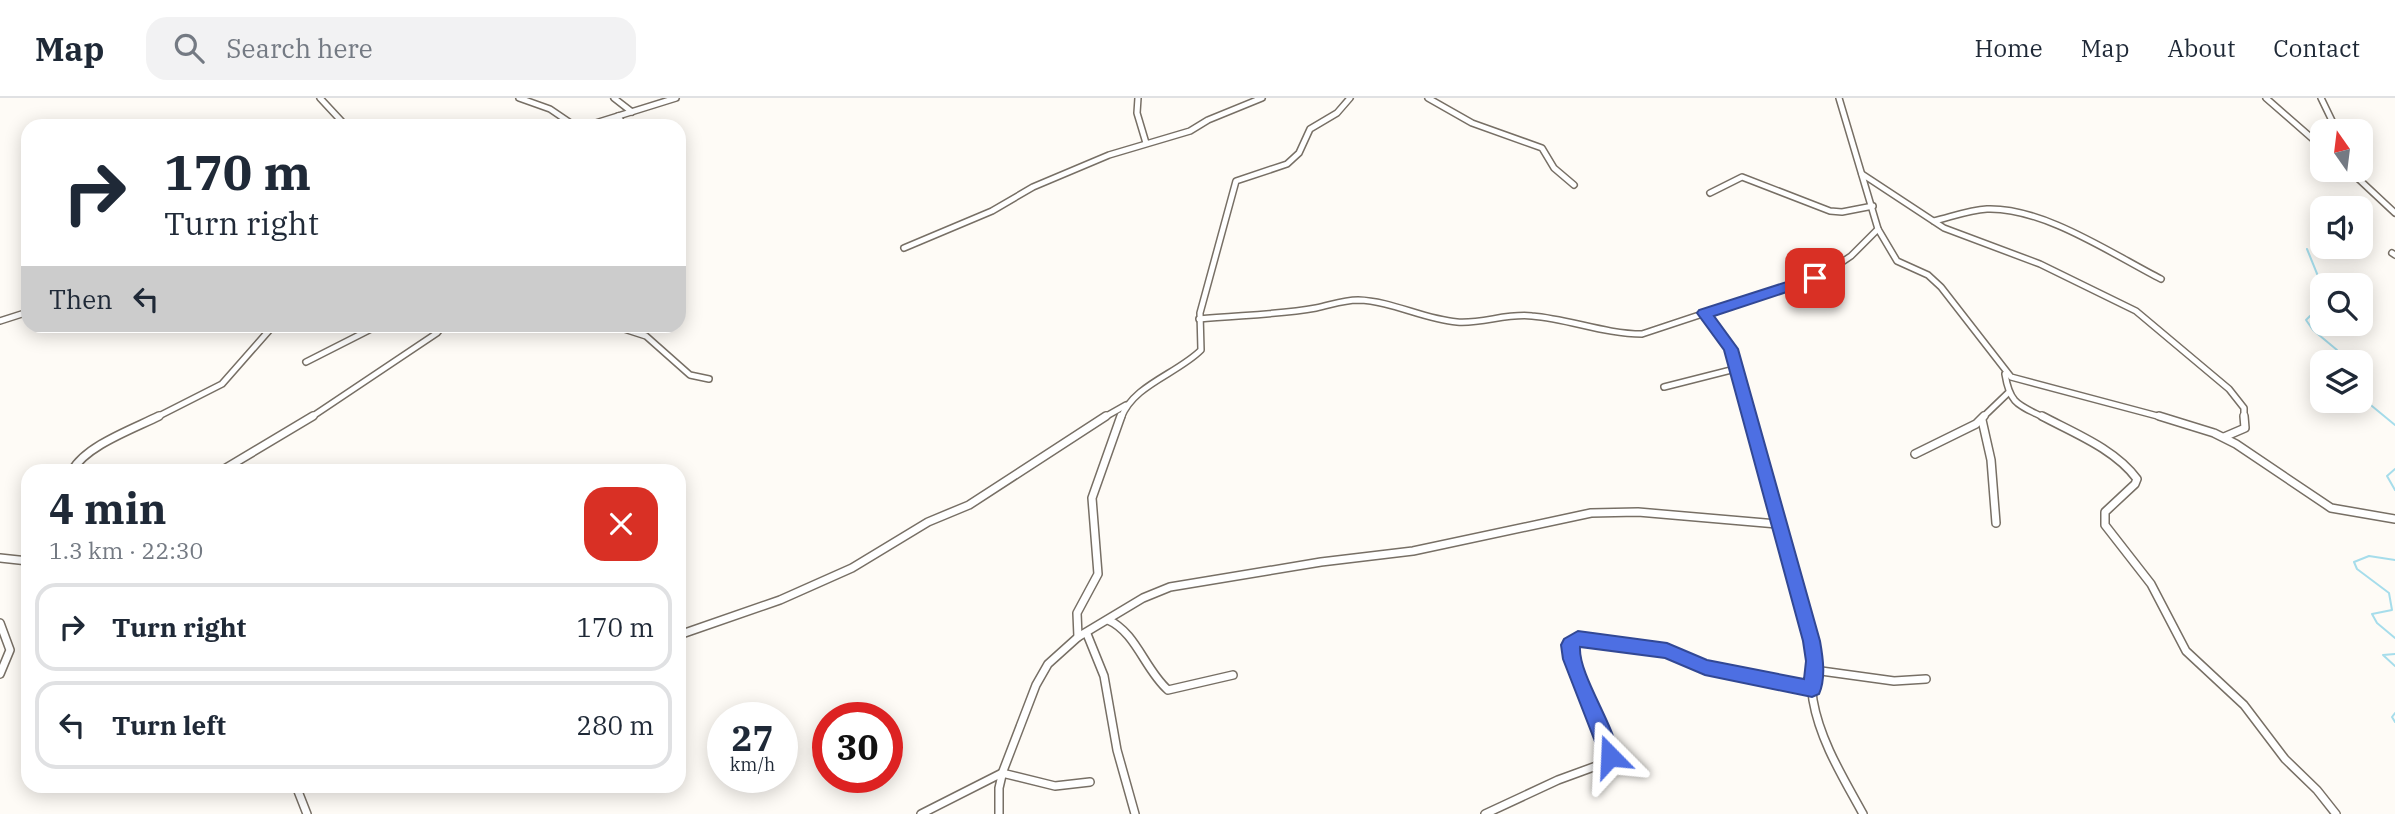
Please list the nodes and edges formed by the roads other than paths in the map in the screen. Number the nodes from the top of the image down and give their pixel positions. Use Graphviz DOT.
graph roads {
  1 [pos="320,98"];
  2 [pos="519,98"];
  3 [pos="614,98"];
  4 [pos="676,98"];
  5 [pos="1138,98"];
  6 [pos="1262,98"];
  7 [pos="1350,98"];
  8 [pos="1427,98"];
  9 [pos="1839,98"];
  10 [pos="2266,98"];
  11 [pos="2321,98"];
  12 [pos="632,112"];
  13 [pos="618,116"];
  14 [pos="340,119"];
  15 [pos="564,119"];
  16 [pos="608,119"];
  17 [pos="620,119"];
  18 [pos="2331,119"];
  19 [pos="2310,136"];
  20 [pos="1146,144"];
  21 [pos="1862,174"];
  22 [pos="2362,182"];
  23 [pos="1574,185"];
  24 [pos="1710,193"];
  25 [pos="1873,206"];
  26 [pos="2395,213"];
  27 [pos="1934,222"];
  28 [pos="1878,229"];
  29 [pos="904,248"];
  30 [pos="2161,279"];
  31 [pos="1704,313"];
  32 [pos="21,314"];
  33 [pos="1199,319"];
  34 [pos="0,321"];
  35 [pos="267,333"];
  36 [pos="363,333"];
  37 [pos="437,333"];
  38 [pos="637,333"];
  39 [pos="306,362"];
  40 [pos="1735,369"];
  41 [pos="2005,373"];
  42 [pos="709,379"];
  43 [pos="1664,387"];
  44 [pos="2008,393"];
  45 [pos="1126,405"];
  46 [pos="1982,420"];
  47 [pos="2224,437"];
  48 [pos="1915,454"];
  49 [pos="76,464"];
  50 [pos="233,464"];
  51 [pos="2395,519"];
  52 [pos="1996,523"];
  53 [pos="1777,524"];
  54 [pos="0,558"];
  55 [pos="21,560"];
  56 [pos="1107,620"];
  57 [pos="0,623"];
  58 [pos="686,633"];
  59 [pos="1087,634"];
  60 [pos="1078,636"];
  61 [pos="1814,670"];
  62 [pos="0,674"];
  63 [pos="1233,676"];
  64 [pos="1926,679"];
  65 [pos="1812,689"];
  66 [pos="1002,773"];
  67 [pos="1090,782"];
  68 [pos="299,793"];
  69 [pos="307,814"];
  70 [pos="921,814"];
  71 [pos="999,814"];
  72 [pos="1135,814"];
  73 [pos="1485,814"];
  74 [pos="1863,814"];
  75 [pos="2336,814"];
  1 -- 14 [label="street"];
  2 -- 15 [label="street"];
  3 -- 12 [label="street"];
  4 -- 12 [label="street"];
  5 -- 20 [label="street"];
  6 -- 20 [label="street"];
  7 -- 33 [label="street"];
  8 -- 23 [label="street"];
  9 -- 21 [label="street"];
  10 -- 19 [label="street"];
  11 -- 18 [label="street"];
  12 -- 13 [label="street"];
  13 -- 16 [label="street"];
  13 -- 17 [label="street"];
  20 -- 29 [label="street"];
  21 -- 25 [label="street"];
  21 -- 27 [label="street"];
  22 -- 26 [label="street"];
  24 -- 25 [label="street"];
  25 -- 28 [label="street"];
  27 -- 30 [label="street"];
  27 -- 47 [label="street"];
  28 -- 31 [label="street"];
  28 -- 41 [label="street"];
  31 -- 33 [label="street"];
  31 -- 40 [label="street"];
  32 -- 34 [label="street"];
  33 -- 45 [label="street"];
  35 -- 49 [label="street"];
  36 -- 39 [label="street"];
  37 -- 50 [label="street"];
  38 -- 42 [label="street"];
  40 -- 43 [label="street"];
  40 -- 53 [label="street"];
  41 -- 44 [label="street"];
  41 -- 47 [label="street"];
  44 -- 46 [label="street"];
  44 -- 75 [label="street"];
  45 -- 58 [label="street"];
  45 -- 60 [label="street"];
  46 -- 48 [label="street"];
  46 -- 52 [label="street"];
  47 -- 51 [label="street"];
  53 -- 56 [label="street"];
  53 -- 61 [label="street"];
  54 -- 55 [label="street"];
  56 -- 59 [label="street"];
  56 -- 63 [label="street"];
  57 -- 62 [label="street"];
  59 -- 60 [label="street"];
  59 -- 72 [label="street"];
  60 -- 66 [label="street"];
  61 -- 64 [label="street"];
  61 -- 65 [label="street"];
  65 -- 73 [label="street"];
  65 -- 74 [label="street"];
  66 -- 67 [label="street"];
  66 -- 70 [label="street"];
  66 -- 71 [label="street"];
  68 -- 69 [label="street"];
}
